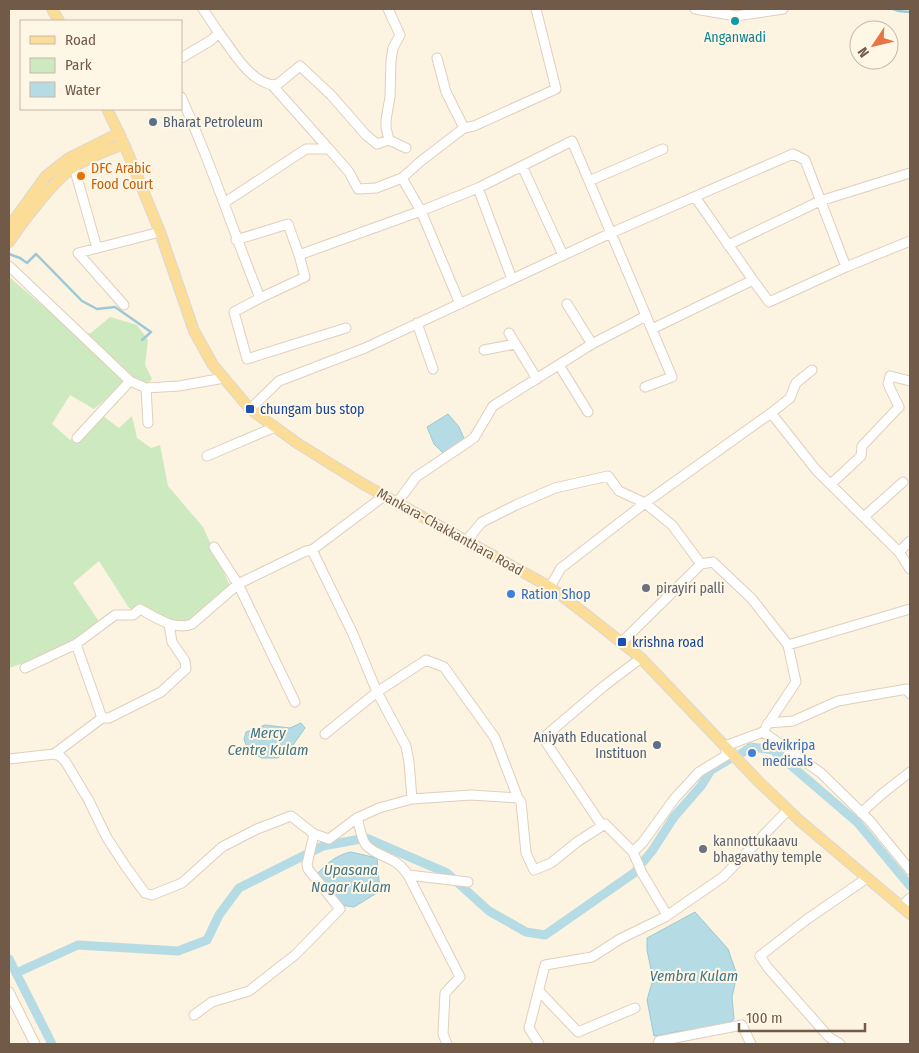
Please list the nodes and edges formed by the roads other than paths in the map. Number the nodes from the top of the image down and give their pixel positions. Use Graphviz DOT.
graph roads {
  1 [pos="52,9"];
  2 [pos="203,9"];
  3 [pos="388,9"];
  4 [pos="536,9"];
  5 [pos="695,9"];
  6 [pos="783,9"];
  7 [pos="58,20"];
  8 [pos="219,33"];
  9 [pos="182,57"];
  10 [pos="436,58"];
  11 [pos="272,85"];
  12 [pos="182,99"];
  13 [pos="107,110"];
  14 [pos="464,128"];
  15 [pos="118,133"];
  16 [pos="389,140"];
  17 [pos="124,144"];
  18 [pos="406,148"];
  19 [pos="329,149"];
  20 [pos="663,149"];
  21 [pos="522,166"];
  22 [pos="74,167"];
  23 [pos="910,173"];
  24 [pos="402,178"];
  25 [pos="589,181"];
  26 [pos="478,188"];
  27 [pos="694,197"];
  28 [pos="820,200"];
  29 [pos="224,203"];
  30 [pos="421,211"];
  31 [pos="9,226"];
  32 [pos="160,232"];
  33 [pos="611,233"];
  34 [pos="236,240"];
  35 [pos="9,242"];
  36 [pos="910,242"];
  37 [pos="728,245"];
  38 [pos="97,248"];
  39 [pos="299,255"];
  40 [pos="563,255"];
  41 [pos="9,266"];
  42 [pos="846,267"];
  43 [pos="512,279"];
  44 [pos="753,280"];
  45 [pos="260,298"];
  46 [pos="460,304"];
  47 [pos="567,304"];
  48 [pos="124,305"];
  49 [pos="646,316"];
  50 [pos="417,323"];
  51 [pos="346,328"];
  52 [pos="652,329"];
  53 [pos="508,333"];
  54 [pos="515,344"];
  55 [pos="592,344"];
  56 [pos="484,350"];
  57 [pos="559,365"];
  58 [pos="433,369"];
  59 [pos="812,370"];
  60 [pos="224,378"];
  61 [pos="537,378"];
  62 [pos="130,381"];
  63 [pos="910,381"];
  64 [pos="644,387"];
  65 [pos="146,388"];
  66 [pos="250,409"];
  67 [pos="588,412"];
  68 [pos="771,414"];
  69 [pos="148,423"];
  70 [pos="275,427"];
  71 [pos="77,438"];
  72 [pos="207,456"];
  73 [pos="903,482"];
  74 [pos="831,484"];
  75 [pos="384,496"];
  76 [pos="397,503"];
  77 [pos="644,503"];
  78 [pos="865,516"];
  79 [pos="466,541"];
  80 [pos="910,541"];
  81 [pos="214,547"];
  82 [pos="312,550"];
  83 [pos="899,552"];
  84 [pos="701,564"];
  85 [pos="910,569"];
  86 [pos="238,584"];
  87 [pos="550,587"];
  88 [pos="910,609"];
  89 [pos="169,624"];
  90 [pos="622,642"];
  91 [pos="76,644"];
  92 [pos="788,645"];
  93 [pos="641,658"];
  94 [pos="25,668"];
  95 [pos="377,692"];
  96 [pos="910,694"];
  97 [pos="295,702"];
  98 [pos="102,718"];
  99 [pos="768,723"];
  100 [pos="763,732"];
  101 [pos="325,734"];
  102 [pos="725,746"];
  103 [pos="54,754"];
  104 [pos="9,759"];
  105 [pos="910,772"];
  106 [pos="518,798"];
  107 [pos="412,799"];
  108 [pos="788,810"];
  109 [pos="861,813"];
  110 [pos="357,818"];
  111 [pos="606,824"];
  112 [pos="314,834"];
  113 [pos="633,852"];
  114 [pos="910,870"];
  115 [pos="408,875"];
  116 [pos="868,878"];
  117 [pos="468,882"];
  118 [pos="910,898"];
  119 [pos="901,907"];
  120 [pos="910,914"];
  121 [pos="667,915"];
  122 [pos="539,991"];
  123 [pos="9,992"];
  124 [pos="636,1008"];
  125 [pos="194,1015"];
  126 [pos="35,1044"];
  127 [pos="447,1044"];
  128 [pos="539,1044"];
  129 [pos="658,1044"];
  130 [pos="752,1044"];
  131 [pos="840,1044"];
  1 -- 7 [label="main road"];
  2 -- 8 [label="street"];
  3 -- 16 [label="street"];
  4 -- 14 [label="street"];
  5 -- 6 [label="street"];
  8 -- 9 [label="street"];
  8 -- 11 [label="street"];
  10 -- 14 [label="street"];
  11 -- 16 [label="street"];
  11 -- 19 [label="street"];
  12 -- 29 [label="street"];
  13 -- 15 [label="main road, Mankara-Chakkanthara Road"];
  14 -- 24 [label="street"];
  15 -- 17 [label="main road, Mankara-Chakkanthara Road"];
  15 -- 31 [label="main road"];
  16 -- 18 [label="street"];
  17 -- 22 [label="main road"];
  17 -- 32 [label="main road, Mankara-Chakkanthara Road"];
  19 -- 24 [label="street"];
  19 -- 29 [label="street"];
  20 -- 25 [label="street"];
  21 -- 25 [label="street"];
  21 -- 26 [label="street"];
  21 -- 40 [label="street"];
  22 -- 35 [label="main road"];
  22 -- 38 [label="street"];
  23 -- 28 [label="street"];
  24 -- 30 [label="street"];
  25 -- 33 [label="street"];
  26 -- 30 [label="street"];
  26 -- 43 [label="street"];
  27 -- 28 [label="street"];
  27 -- 33 [label="street"];
  27 -- 37 [label="street"];
  28 -- 37 [label="street"];
  28 -- 42 [label="street"];
  29 -- 34 [label="street"];
  30 -- 39 [label="street"];
  30 -- 46 [label="street"];
  32 -- 38 [label="street"];
  32 -- 60 [label="main road, Mankara-Chakkanthara Road"];
  33 -- 40 [label="street"];
  33 -- 49 [label="street"];
  34 -- 39 [label="street"];
  34 -- 45 [label="street"];
  36 -- 42 [label="street"];
  37 -- 44 [label="street"];
  38 -- 48 [label="street"];
  39 -- 45 [label="street"];
  40 -- 43 [label="street"];
  41 -- 62 [label="street"];
  42 -- 44 [label="street"];
  43 -- 46 [label="street"];
  44 -- 52 [label="street"];
  45 -- 51 [label="street"];
  46 -- 50 [label="street"];
  47 -- 55 [label="street"];
  49 -- 52 [label="street"];
  49 -- 55 [label="street"];
  50 -- 58 [label="street"];
  50 -- 66 [label="street"];
  52 -- 64 [label="street"];
  53 -- 54 [label="street"];
  54 -- 56 [label="street"];
  54 -- 61 [label="street"];
  55 -- 57 [label="street"];
  57 -- 61 [label="street"];
  57 -- 67 [label="street"];
  59 -- 68 [label="street"];
  60 -- 65 [label="street"];
  60 -- 66 [label="main road, Mankara-Chakkanthara Road"];
  61 -- 76 [label="street"];
  62 -- 65 [label="street"];
  62 -- 71 [label="street"];
  63 -- 74 [label="street"];
  65 -- 69 [label="street"];
  66 -- 70 [label="main road, Mankara-Chakkanthara Road"];
  68 -- 74 [label="street"];
  68 -- 77 [label="street"];
  70 -- 72 [label="street"];
  70 -- 75 [label="main road, Mankara-Chakkanthara Road"];
  73 -- 78 [label="street"];
  74 -- 78 [label="street"];
  75 -- 76 [label="main road, Mankara-Chakkanthara Road"];
  75 -- 82 [label="street"];
  76 -- 79 [label="main road, Mankara-Chakkanthara Road"];
  77 -- 79 [label="street"];
  77 -- 84 [label="street"];
  77 -- 87 [label="street"];
  78 -- 83 [label="street"];
  79 -- 87 [label="main road, Mankara-Chakkanthara Road"];
  80 -- 83 [label="street"];
  81 -- 86 [label="street"];
  82 -- 86 [label="street"];
  82 -- 95 [label="street"];
  83 -- 85 [label="street"];
  84 -- 90 [label="street"];
  84 -- 92 [label="street"];
  86 -- 89 [label="street"];
  86 -- 97 [label="street"];
  87 -- 90 [label="main road, Mankara-Chakkanthara Road"];
  88 -- 92 [label="street"];
  89 -- 91 [label="street"];
  89 -- 98 [label="street"];
  90 -- 93 [label="main road, Mankara-Chakkanthara Road"];
  91 -- 94 [label="street"];
  91 -- 98 [label="street"];
  92 -- 99 [label="street"];
  93 -- 102 [label="main road, Mankara-Chakkanthara Road"];
  93 -- 111 [label="street"];
  95 -- 101 [label="street"];
  95 -- 106 [label="street"];
  95 -- 107 [label="street"];
  96 -- 99 [label="street"];
  98 -- 103 [label="street"];
  99 -- 100 [label="street"];
  100 -- 102 [label="street"];
  100 -- 109 [label="street"];
  102 -- 108 [label="main road, Mankara-Chakkanthara Road"];
  102 -- 113 [label="street"];
  103 -- 104 [label="street"];
  103 -- 112 [label="street"];
  105 -- 109 [label="street"];
  106 -- 107 [label="street"];
  106 -- 111 [label="street"];
  107 -- 110 [label="street"];
  108 -- 116 [label="main road, Mankara-Chakkanthara Road"];
  108 -- 121 [label="street"];
  109 -- 114 [label="street"];
  110 -- 112 [label="street"];
  110 -- 115 [label="street"];
  111 -- 113 [label="street"];
  112 -- 125 [label="street"];
  113 -- 121 [label="street"];
  115 -- 117 [label="street"];
  115 -- 127 [label="street"];
  116 -- 119 [label="main road, Mankara-Chakkanthara Road"];
  116 -- 131 [label="street"];
  118 -- 119 [label="street"];
  119 -- 120 [label="main road, Mankara-Chakkanthara Road"];
  121 -- 122 [label="street"];
  122 -- 124 [label="street"];
  122 -- 128 [label="street"];
  123 -- 126 [label="street"];
  129 -- 130 [label="street"];
}
